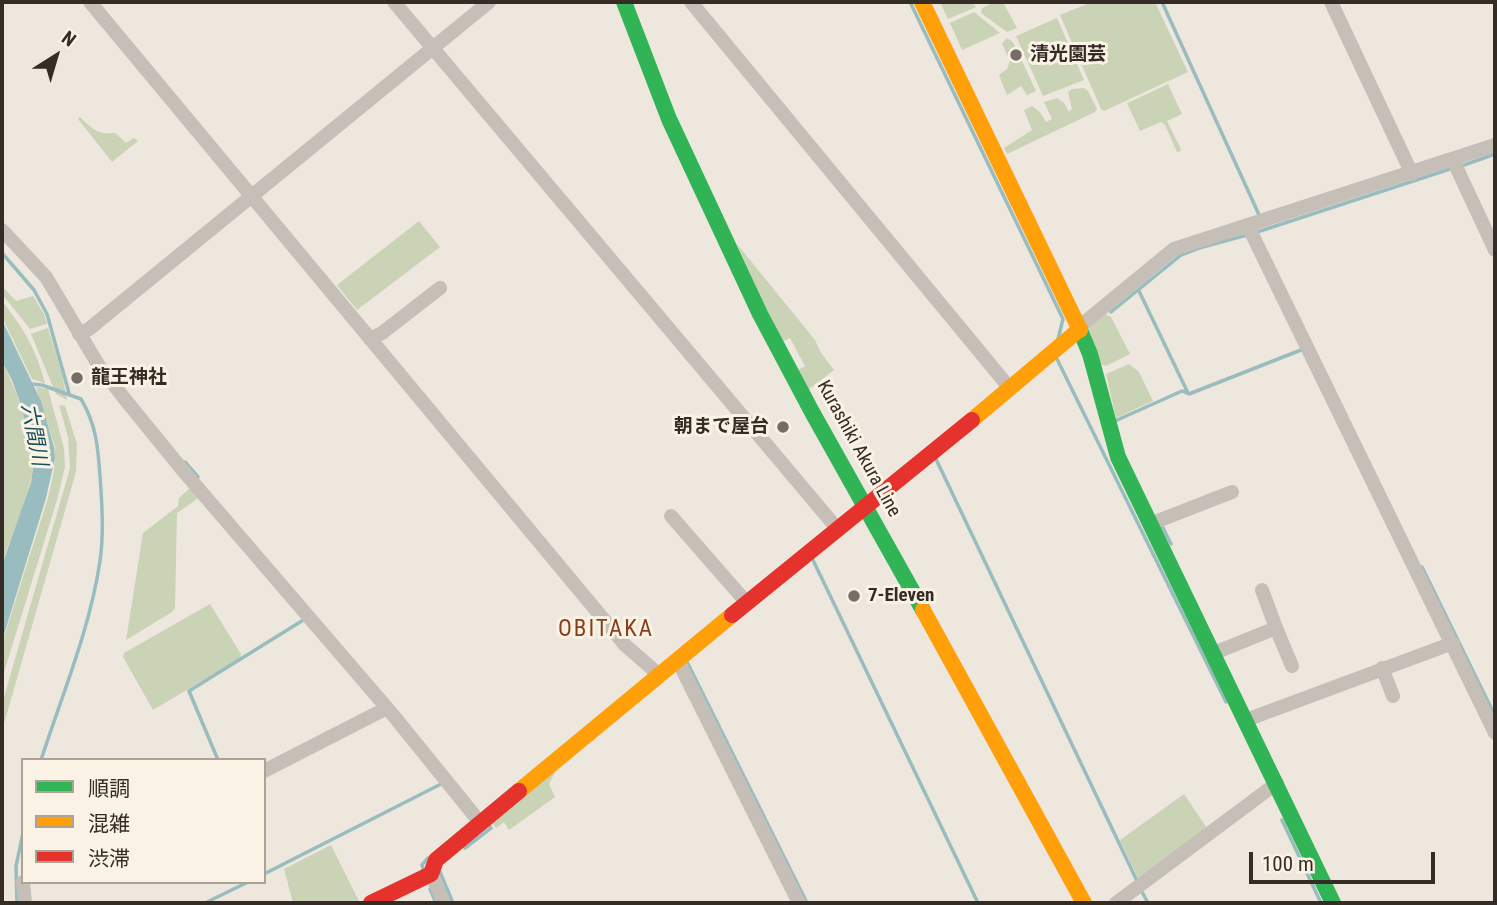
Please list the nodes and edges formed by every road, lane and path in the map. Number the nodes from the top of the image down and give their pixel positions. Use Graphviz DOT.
graph roads {
  1 [pos="90,2"];
  2 [pos="394,2"];
  3 [pos="489,2"];
  4 [pos="624,2"];
  5 [pos="691,2"];
  6 [pos="922,2"];
  7 [pos="1331,2"];
  8 [pos="429,49"];
  9 [pos="1495,145"];
  10 [pos="1456,164"];
  11 [pos="1412,174"];
  12 [pos="255,193"];
  13 [pos="1255,227"];
  14 [pos="2,230"];
  15 [pos="1495,250"];
  16 [pos="440,288"];
  17 [pos="1079,328"];
  18 [pos="84,332"];
  19 [pos="373,338"];
  20 [pos="1008,385"];
  21 [pos="1233,492"];
  22 [pos="866,506"];
  23 [pos="671,516"];
  24 [pos="1156,522"];
  25 [pos="834,525"];
  26 [pos="1262,590"];
  27 [pos="747,603"];
  28 [pos="1276,628"];
  29 [pos="1452,643"];
  30 [pos="1219,652"];
  31 [pos="678,661"];
  32 [pos="1292,666"];
  33 [pos="1382,668"];
  34 [pos="657,673"];
  35 [pos="1393,696"];
  36 [pos="387,708"];
  37 [pos="1251,718"];
  38 [pos="1495,733"];
  39 [pos="266,770"];
  40 [pos="1271,788"];
  41 [pos="481,819"];
  42 [pos="427,876"];
  43 [pos="23,884"];
  44 [pos="25,903"];
  45 [pos="371,903"];
  46 [pos="444,903"];
  47 [pos="799,903"];
  48 [pos="1084,903"];
  49 [pos="1116,903"];
  50 [pos="1333,903"];
  1 -- 12 [label="street"];
  2 -- 8 [label="street"];
  3 -- 8 [label="street"];
  4 -- 22 [label="street, Kurashiki Akura Line"];
  5 -- 20 [label="street"];
  6 -- 17 [label="street"];
  7 -- 11 [label="street"];
  8 -- 12 [label="street"];
  8 -- 25 [label="street"];
  9 -- 10 [label="street"];
  10 -- 11 [label="street"];
  10 -- 15 [label="street"];
  11 -- 13 [label="street"];
  12 -- 18 [label="street"];
  12 -- 19 [label="street"];
  13 -- 17 [label="street"];
  13 -- 29 [label="street"];
  14 -- 18 [label="street"];
  16 -- 19 [label="street"];
  17 -- 20 [label="street"];
  17 -- 24 [label="street"];
  18 -- 36 [label="street"];
  19 -- 34 [label="street"];
  20 -- 22 [label="street"];
  21 -- 24 [label="street"];
  22 -- 25 [label="street"];
  22 -- 48 [label="street, Kurashiki Akura Line"];
  23 -- 27 [label="street"];
  24 -- 30 [label="street"];
  25 -- 27 [label="street"];
  26 -- 28 [label="street"];
  27 -- 31 [label="street"];
  28 -- 30 [label="street"];
  28 -- 32 [label="street"];
  29 -- 33 [label="street"];
  29 -- 38 [label="street"];
  30 -- 37 [label="street"];
  31 -- 34 [label="street"];
  31 -- 47 [label="street"];
  33 -- 35 [label="street"];
  33 -- 37 [label="street"];
  34 -- 41 [label="street"];
  36 -- 39 [label="street"];
  36 -- 41 [label="street"];
  37 -- 40 [label="street"];
  40 -- 49 [label="street"];
  40 -- 50 [label="street"];
  41 -- 42 [label="street"];
  42 -- 45 [label="street"];
  42 -- 46 [label="street"];
  43 -- 44 [label="street"];
}
